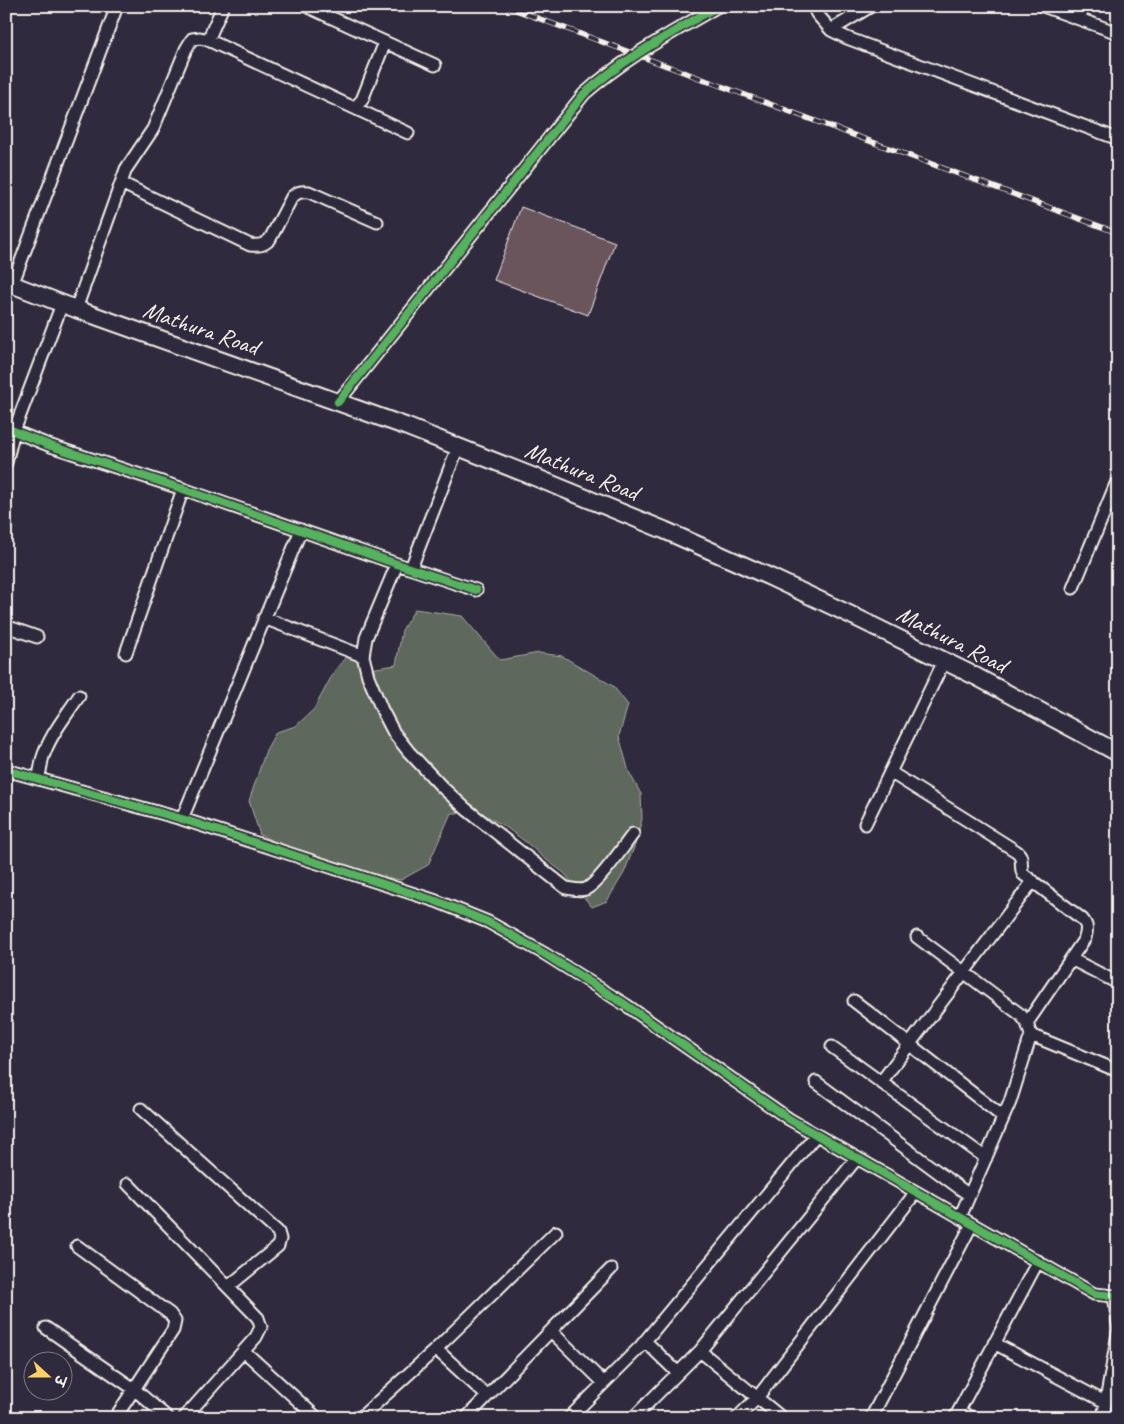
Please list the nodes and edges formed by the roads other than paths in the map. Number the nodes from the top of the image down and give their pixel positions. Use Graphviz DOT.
graph roads {
  1 [pos="117,6"];
  2 [pos="223,6"];
  3 [pos="306,6"];
  4 [pos="718,6"];
  5 [pos="813,6"];
  6 [pos="871,6"];
  7 [pos="1043,6"];
  8 [pos="1083,6"];
  9 [pos="1080,19"];
  10 [pos="831,30"];
  11 [pos="1118,32"];
  12 [pos="208,40"];
  13 [pos="385,42"];
  14 [pos="435,65"];
  15 [pos="354,108"];
  16 [pos="408,133"];
  17 [pos="1118,139"];
  18 [pos="121,183"];
  19 [pos="378,222"];
  20 [pos="9,284"];
  21 [pos="69,306"];
  22 [pos="338,402"];
  23 [pos="10,430"];
  24 [pos="458,447"];
  25 [pos="6,463"];
  26 [pos="1118,478"];
  27 [pos="183,489"];
  28 [pos="1112,508"];
  29 [pos="301,530"];
  30 [pos="397,564"];
  31 [pos="411,568"];
  32 [pos="1073,588"];
  33 [pos="476,590"];
  34 [pos="264,618"];
  35 [pos="6,626"];
  36 [pos="38,637"];
  37 [pos="126,653"];
  38 [pos="363,656"];
  39 [pos="944,661"];
  40 [pos="79,696"];
  41 [pos="1118,753"];
  42 [pos="6,770"];
  43 [pos="890,772"];
  44 [pos="38,779"];
  45 [pos="182,819"];
  46 [pos="864,824"];
  47 [pos="633,834"];
  48 [pos="1033,881"];
  49 [pos="917,937"];
  50 [pos="1071,959"];
  51 [pos="963,973"];
  52 [pos="1118,983"];
  53 [pos="854,1001"];
  54 [pos="1027,1023"];
  55 [pos="1031,1035"];
  56 [pos="910,1044"];
  57 [pos="832,1047"];
  58 [pos="1118,1071"];
  59 [pos="816,1082"];
  60 [pos="881,1082"];
  61 [pos="142,1109"];
  62 [pos="1004,1117"];
  63 [pos="816,1134"];
  64 [pos="858,1158"];
  65 [pos="986,1158"];
  66 [pos="128,1184"];
  67 [pos="916,1192"];
  68 [pos="969,1195"];
  69 [pos="960,1217"];
  70 [pos="972,1224"];
  71 [pos="556,1232"];
  72 [pos="77,1246"];
  73 [pos="1038,1261"];
  74 [pos="611,1269"];
  75 [pos="228,1288"];
  76 [pos="1116,1296"];
  77 [pos="1118,1324"];
  78 [pos="46,1328"];
  79 [pos="551,1331"];
  80 [pos="1118,1334"];
  81 [pos="645,1341"];
  82 [pos="994,1343"];
  83 [pos="436,1349"];
  84 [pos="244,1351"];
  85 [pos="700,1351"];
  86 [pos="678,1373"];
  87 [pos="604,1383"];
  88 [pos="134,1389"];
  89 [pos="487,1396"];
  90 [pos="757,1398"];
  91 [pos="1105,1402"];
  92 [pos="957,1414"];
  93 [pos="115,1418"];
  94 [pos="168,1418"];
  95 [pos="184,1418"];
  96 [pos="317,1418"];
  97 [pos="360,1418"];
  98 [pos="466,1418"];
  99 [pos="569,1418"];
  100 [pos="633,1418"];
  101 [pos="737,1418"];
  102 [pos="782,1418"];
  103 [pos="871,1418"];
  104 [pos="972,1418"];
  105 [pos="1103,1418"];
  1 -- 20 [label="street"];
  2 -- 12 [label="street"];
  3 -- 13 [label="street"];
  4 -- 22 [label="street"];
  5 -- 10 [label="street"];
  6 -- 10 [label="street"];
  7 -- 9 [label="street"];
  8 -- 9 [label="street"];
  9 -- 11 [label="street"];
  10 -- 17 [label="street"];
  12 -- 15 [label="street"];
  12 -- 18 [label="street"];
  13 -- 14 [label="street"];
  13 -- 15 [label="street"];
  15 -- 16 [label="street"];
  18 -- 19 [label="street"];
  18 -- 21 [label="street"];
  20 -- 21 [label="main road, Mathura Road"];
  21 -- 22 [label="main road, Mathura Road"];
  21 -- 23 [label="street"];
  22 -- 24 [label="main road, Mathura Road"];
  23 -- 25 [label="street"];
  23 -- 27 [label="street"];
  24 -- 31 [label="street"];
  24 -- 39 [label="main road, Mathura Road"];
  26 -- 28 [label="street"];
  27 -- 29 [label="street"];
  27 -- 37 [label="street"];
  28 -- 32 [label="street"];
  29 -- 30 [label="street"];
  29 -- 34 [label="street"];
  30 -- 31 [label="street"];
  30 -- 38 [label="street"];
  31 -- 33 [label="street"];
  34 -- 38 [label="street"];
  34 -- 45 [label="street"];
  35 -- 36 [label="street"];
  38 -- 47 [label="street"];
  39 -- 41 [label="main road, Mathura Road"];
  39 -- 43 [label="street"];
  40 -- 44 [label="street"];
  42 -- 44 [label="street"];
  43 -- 46 [label="street"];
  43 -- 48 [label="street"];
  44 -- 45 [label="street"];
  45 -- 63 [label="street"];
  48 -- 50 [label="street"];
  48 -- 51 [label="street"];
  49 -- 51 [label="street"];
  50 -- 52 [label="street"];
  50 -- 54 [label="street"];
  51 -- 54 [label="street"];
  51 -- 56 [label="street"];
  53 -- 56 [label="street"];
  54 -- 55 [label="street"];
  55 -- 58 [label="street"];
  55 -- 62 [label="street"];
  56 -- 60 [label="street"];
  56 -- 62 [label="street"];
  57 -- 60 [label="street"];
  59 -- 68 [label="street"];
  60 -- 65 [label="street"];
  61 -- 75 [label="street"];
  62 -- 65 [label="street"];
  63 -- 64 [label="street"];
  63 -- 81 [label="street"];
  64 -- 67 [label="street"];
  64 -- 85 [label="street"];
  65 -- 68 [label="street"];
  66 -- 75 [label="street"];
  67 -- 69 [label="street"];
  67 -- 90 [label="street"];
  68 -- 69 [label="street"];
  69 -- 70 [label="street"];
  70 -- 73 [label="street"];
  70 -- 103 [label="street"];
  71 -- 83 [label="street"];
  72 -- 88 [label="street"];
  73 -- 76 [label="street"];
  73 -- 82 [label="street"];
  74 -- 79 [label="street"];
  75 -- 84 [label="street"];
  76 -- 77 [label="street"];
  78 -- 88 [label="street"];
  79 -- 87 [label="street"];
  79 -- 89 [label="street"];
  80 -- 91 [label="street"];
  81 -- 86 [label="street"];
  81 -- 87 [label="street"];
  82 -- 91 [label="street"];
  82 -- 92 [label="street"];
  83 -- 89 [label="street"];
  83 -- 97 [label="street"];
  84 -- 95 [label="street"];
  84 -- 96 [label="street"];
  85 -- 86 [label="street"];
  85 -- 90 [label="street"];
  86 -- 100 [label="street"];
  87 -- 99 [label="street"];
  88 -- 93 [label="street"];
  88 -- 94 [label="street"];
  89 -- 98 [label="street"];
  90 -- 101 [label="street"];
  90 -- 102 [label="street"];
  91 -- 105 [label="street"];
  92 -- 104 [label="street"];
}
